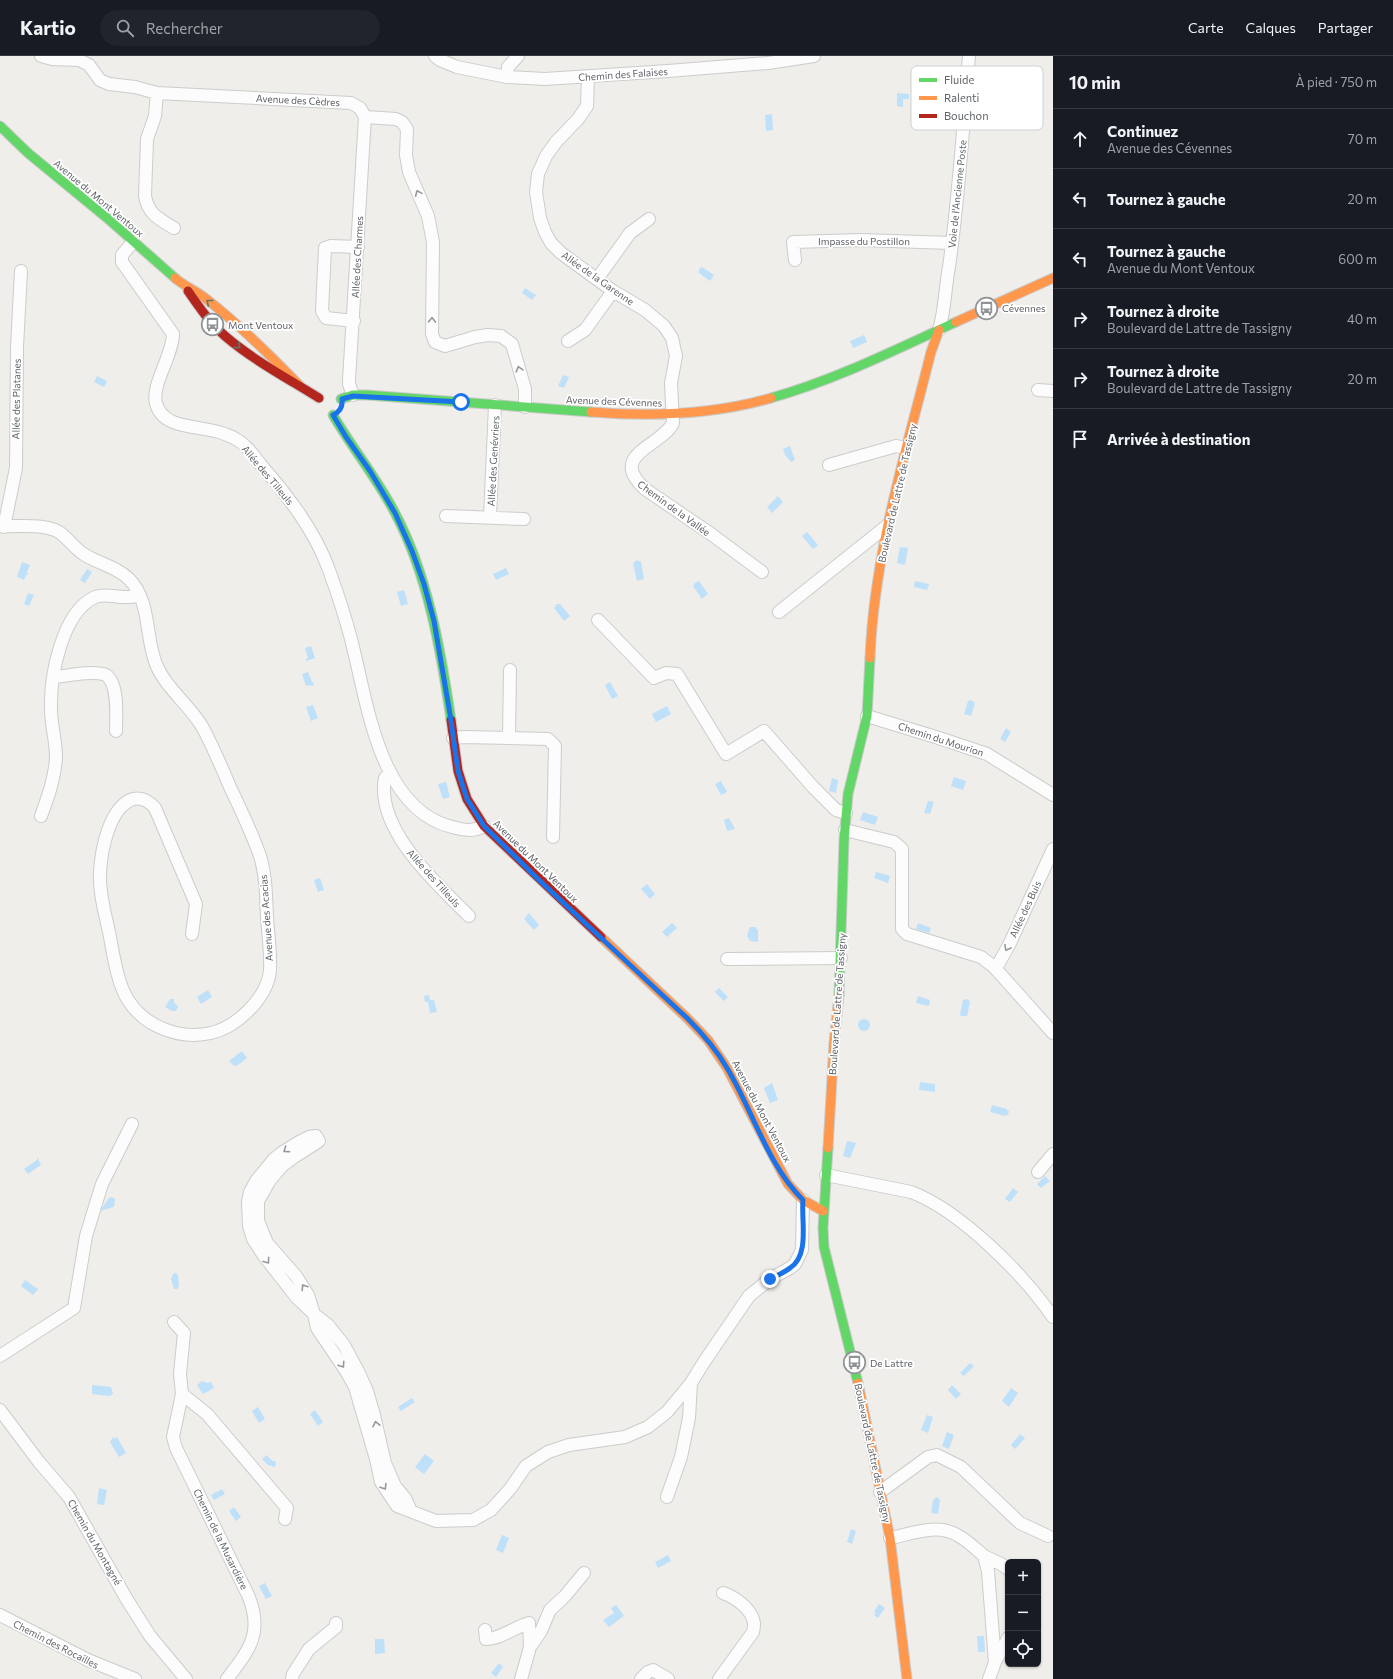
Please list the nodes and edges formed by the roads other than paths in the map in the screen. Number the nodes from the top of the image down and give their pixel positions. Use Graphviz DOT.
graph roads {
  1 [pos="41,56"];
  2 [pos="435,56"];
  3 [pos="518,56"];
  4 [pos="814,56"];
  5 [pos="969,56"];
  6 [pos="746,60"];
  7 [pos="968,66"];
  8 [pos="507,77"];
  9 [pos="588,77"];
  10 [pos="158,93"];
  11 [pos="365,117"];
  12 [pos="0,126"];
  13 [pos="963,130"];
  14 [pos="649,219"];
  15 [pos="174,228"];
  16 [pos="133,242"];
  17 [pos="952,243"];
  18 [pos="358,247"];
  19 [pos="795,260"];
  20 [pos="21,271"];
  21 [pos="1053,278"];
  22 [pos="597,279"];
  23 [pos="184,286"];
  24 [pos="613,290"];
  25 [pos="354,321"];
  26 [pos="938,330"];
  27 [pos="568,341"];
  28 [pos="299,386"];
  29 [pos="1038,390"];
  30 [pos="1053,391"];
  31 [pos="353,396"];
  32 [pos="337,403"];
  33 [pos="495,405"];
  34 [pos="319,406"];
  35 [pos="525,407"];
  36 [pos="672,414"];
  37 [pos="906,448"];
  38 [pos="829,465"];
  39 [pos="446,516"];
  40 [pos="490,517"];
  41 [pos="524,519"];
  42 [pos="888,525"];
  43 [pos="2,526"];
  44 [pos="762,572"];
  45 [pos="140,596"];
  46 [pos="779,612"];
  47 [pos="598,620"];
  48 [pos="510,670"];
  49 [pos="54,677"];
  50 [pos="867,716"];
  51 [pos="116,731"];
  52 [pos="453,738"];
  53 [pos="509,738"];
  54 [pos="390,773"];
  55 [pos="1053,795"];
  56 [pos="846,812"];
  57 [pos="41,816"];
  58 [pos="484,826"];
  59 [pos="845,830"];
  60 [pos="553,837"];
  61 [pos="1053,849"];
  62 [pos="469,916"];
  63 [pos="192,934"];
  64 [pos="841,958"];
  65 [pos="727,959"];
  66 [pos="994,967"];
  67 [pos="1053,1033"];
  68 [pos="132,1124"];
  69 [pos="1053,1154"];
  70 [pos="1038,1172"];
  71 [pos="826,1175"];
  72 [pos="803,1200"];
  73 [pos="824,1212"];
  74 [pos="314,1314"];
  75 [pos="1053,1317"];
  76 [pos="174,1322"];
  77 [pos="0,1356"];
  78 [pos="691,1383"];
  79 [pos="182,1394"];
  80 [pos="0,1410"];
  81 [pos="880,1492"];
  82 [pos="667,1497"];
  83 [pos="285,1519"];
  84 [pos="1048,1536"];
  85 [pos="890,1538"];
  86 [pos="984,1556"];
  87 [pos="1005,1567"];
  88 [pos="584,1573"];
  89 [pos="723,1593"];
  90 [pos="0,1615"];
  91 [pos="336,1623"];
  92 [pos="485,1630"];
  93 [pos="1005,1644"];
  94 [pos="530,1647"];
  95 [pos="995,1662"];
  96 [pos="186,1678"];
  97 [pos="135,1679"];
  98 [pos="227,1679"];
  99 [pos="292,1679"];
  100 [pos="521,1679"];
  101 [pos="641,1679"];
  102 [pos="668,1679"];
  103 [pos="719,1679"];
  104 [pos="907,1679"];
  105 [pos="989,1679"];
  1 -- 10 [label="street, Avenue des Cèdres"];
  2 -- 8 [label="street, Chemin des Falaises"];
  3 -- 8 [label="street"];
  4 -- 6 [label="street, Chemin des Falaises"];
  5 -- 7 [label="street, Voie de l'Ancienne Poste"];
  6 -- 9 [label="street, Chemin des Falaises"];
  8 -- 9 [label="street, Chemin des Falaises"];
  9 -- 22 [label="street, Allée de la Garenne"];
  10 -- 11 [label="street, Avenue des Cèdres"];
  10 -- 15 [label="street"];
  11 -- 18 [label="street, Allée des Charmes"];
  35 -- 11 [label="street, one-way"];
  12 -- 16 [label="street, Avenue du Mont Ventoux"];
  13 -- 17 [label="street, Voie de l'Ancienne Poste"];
  14 -- 22 [label="street"];
  16 -- 23 [label="street, Avenue du Mont Ventoux"];
  16 -- 54 [label="street, Allée des Tilleuls"];
  17 -- 19 [label="street, Impasse du Postillon"];
  17 -- 26 [label="street, Voie de l'Ancienne Poste"];
  18 -- 25 [label="street, Allée des Charmes"];
  18 -- 25 [label="street"];
  20 -- 43 [label="street, Allée des Platanes"];
  21 -- 26 [label="street, Avenue des Cévennes"];
  22 -- 24 [label="street, Allée de la Garenne"];
  28 -- 23 [label="street, Avenue du Mont Ventoux, one-way"];
  23 -- 28 [label="street, Avenue du Mont Ventoux, one-way"];
  24 -- 27 [label="street"];
  24 -- 36 [label="street, Allée de la Garenne"];
  25 -- 31 [label="street, Allée des Charmes"];
  26 -- 36 [label="street, Avenue des Cévennes"];
  26 -- 37 [label="street, Boulevard de Lattre de Tassigny"];
  28 -- 34 [label="street, Avenue du Mont Ventoux"];
  29 -- 30 [label="street"];
  31 -- 32 [label="street, Avenue des Cévennes"];
  31 -- 33 [label="street, Avenue des Cévennes"];
  32 -- 34 [label="street"];
  32 -- 34 [label="street"];
  32 -- 52 [label="street, Avenue du Mont Ventoux"];
  33 -- 35 [label="street, Avenue des Cévennes"];
  33 -- 40 [label="street, Allée des Genévriers"];
  35 -- 36 [label="street, Avenue des Cévennes"];
  36 -- 44 [label="street, Chemin de la Vallée"];
  37 -- 38 [label="street"];
  37 -- 42 [label="street, Boulevard de Lattre de Tassigny"];
  39 -- 40 [label="street, Allée des Genévriers"];
  40 -- 41 [label="street, Allée des Genévriers"];
  42 -- 46 [label="street"];
  42 -- 50 [label="street, Boulevard de Lattre de Tassigny"];
  43 -- 45 [label="street, Avenue des Acacias"];
  45 -- 49 [label="street"];
  45 -- 63 [label="street, Avenue des Acacias"];
  47 -- 56 [label="street"];
  48 -- 53 [label="street"];
  49 -- 51 [label="street"];
  49 -- 57 [label="street"];
  50 -- 55 [label="street, Chemin du Mourion"];
  50 -- 56 [label="street, Boulevard de Lattre de Tassigny"];
  52 -- 53 [label="street"];
  52 -- 58 [label="street, Avenue du Mont Ventoux"];
  53 -- 60 [label="street"];
  54 -- 58 [label="street, Allée des Tilleuls"];
  54 -- 62 [label="street, Allée des Tilleuls"];
  56 -- 59 [label="street, Boulevard de Lattre de Tassigny"];
  58 -- 72 [label="street, Avenue du Mont Ventoux"];
  59 -- 64 [label="street, Boulevard de Lattre de Tassigny"];
  59 -- 66 [label="street"];
  61 -- 66 [label="street, Allée des Buis, one-way"];
  64 -- 65 [label="street"];
  64 -- 71 [label="street, Boulevard de Lattre de Tassigny"];
  66 -- 67 [label="street"];
  68 -- 77 [label="street"];
  69 -- 70 [label="street"];
  71 -- 73 [label="street, Boulevard de Lattre de Tassigny"];
  71 -- 75 [label="street"];
  72 -- 73 [label="street, Avenue du Mont Ventoux"];
  72 -- 78 [label="street"];
  73 -- 81 [label="street, Boulevard de Lattre de Tassigny"];
  74 -- 74 [label="street, one-way"];
  74 -- 78 [label="street"];
  76 -- 79 [label="street, Chemin de la Musardière"];
  78 -- 82 [label="street"];
  79 -- 83 [label="street"];
  79 -- 98 [label="street, Chemin de la Musardière"];
  80 -- 96 [label="street, Chemin du Montagné"];
  81 -- 84 [label="street"];
  81 -- 85 [label="street, Boulevard de Lattre de Tassigny"];
  85 -- 86 [label="street"];
  85 -- 104 [label="street, Boulevard de Lattre de Tassigny"];
  86 -- 87 [label="street"];
  86 -- 95 [label="street"];
  88 -- 94 [label="street"];
  89 -- 103 [label="street"];
  90 -- 97 [label="street, Chemin des Rocailles"];
  91 -- 99 [label="street"];
  92 -- 94 [label="street"];
  93 -- 95 [label="street"];
  94 -- 100 [label="street"];
  95 -- 105 [label="street"];
  101 -- 102 [label="street"];
}
